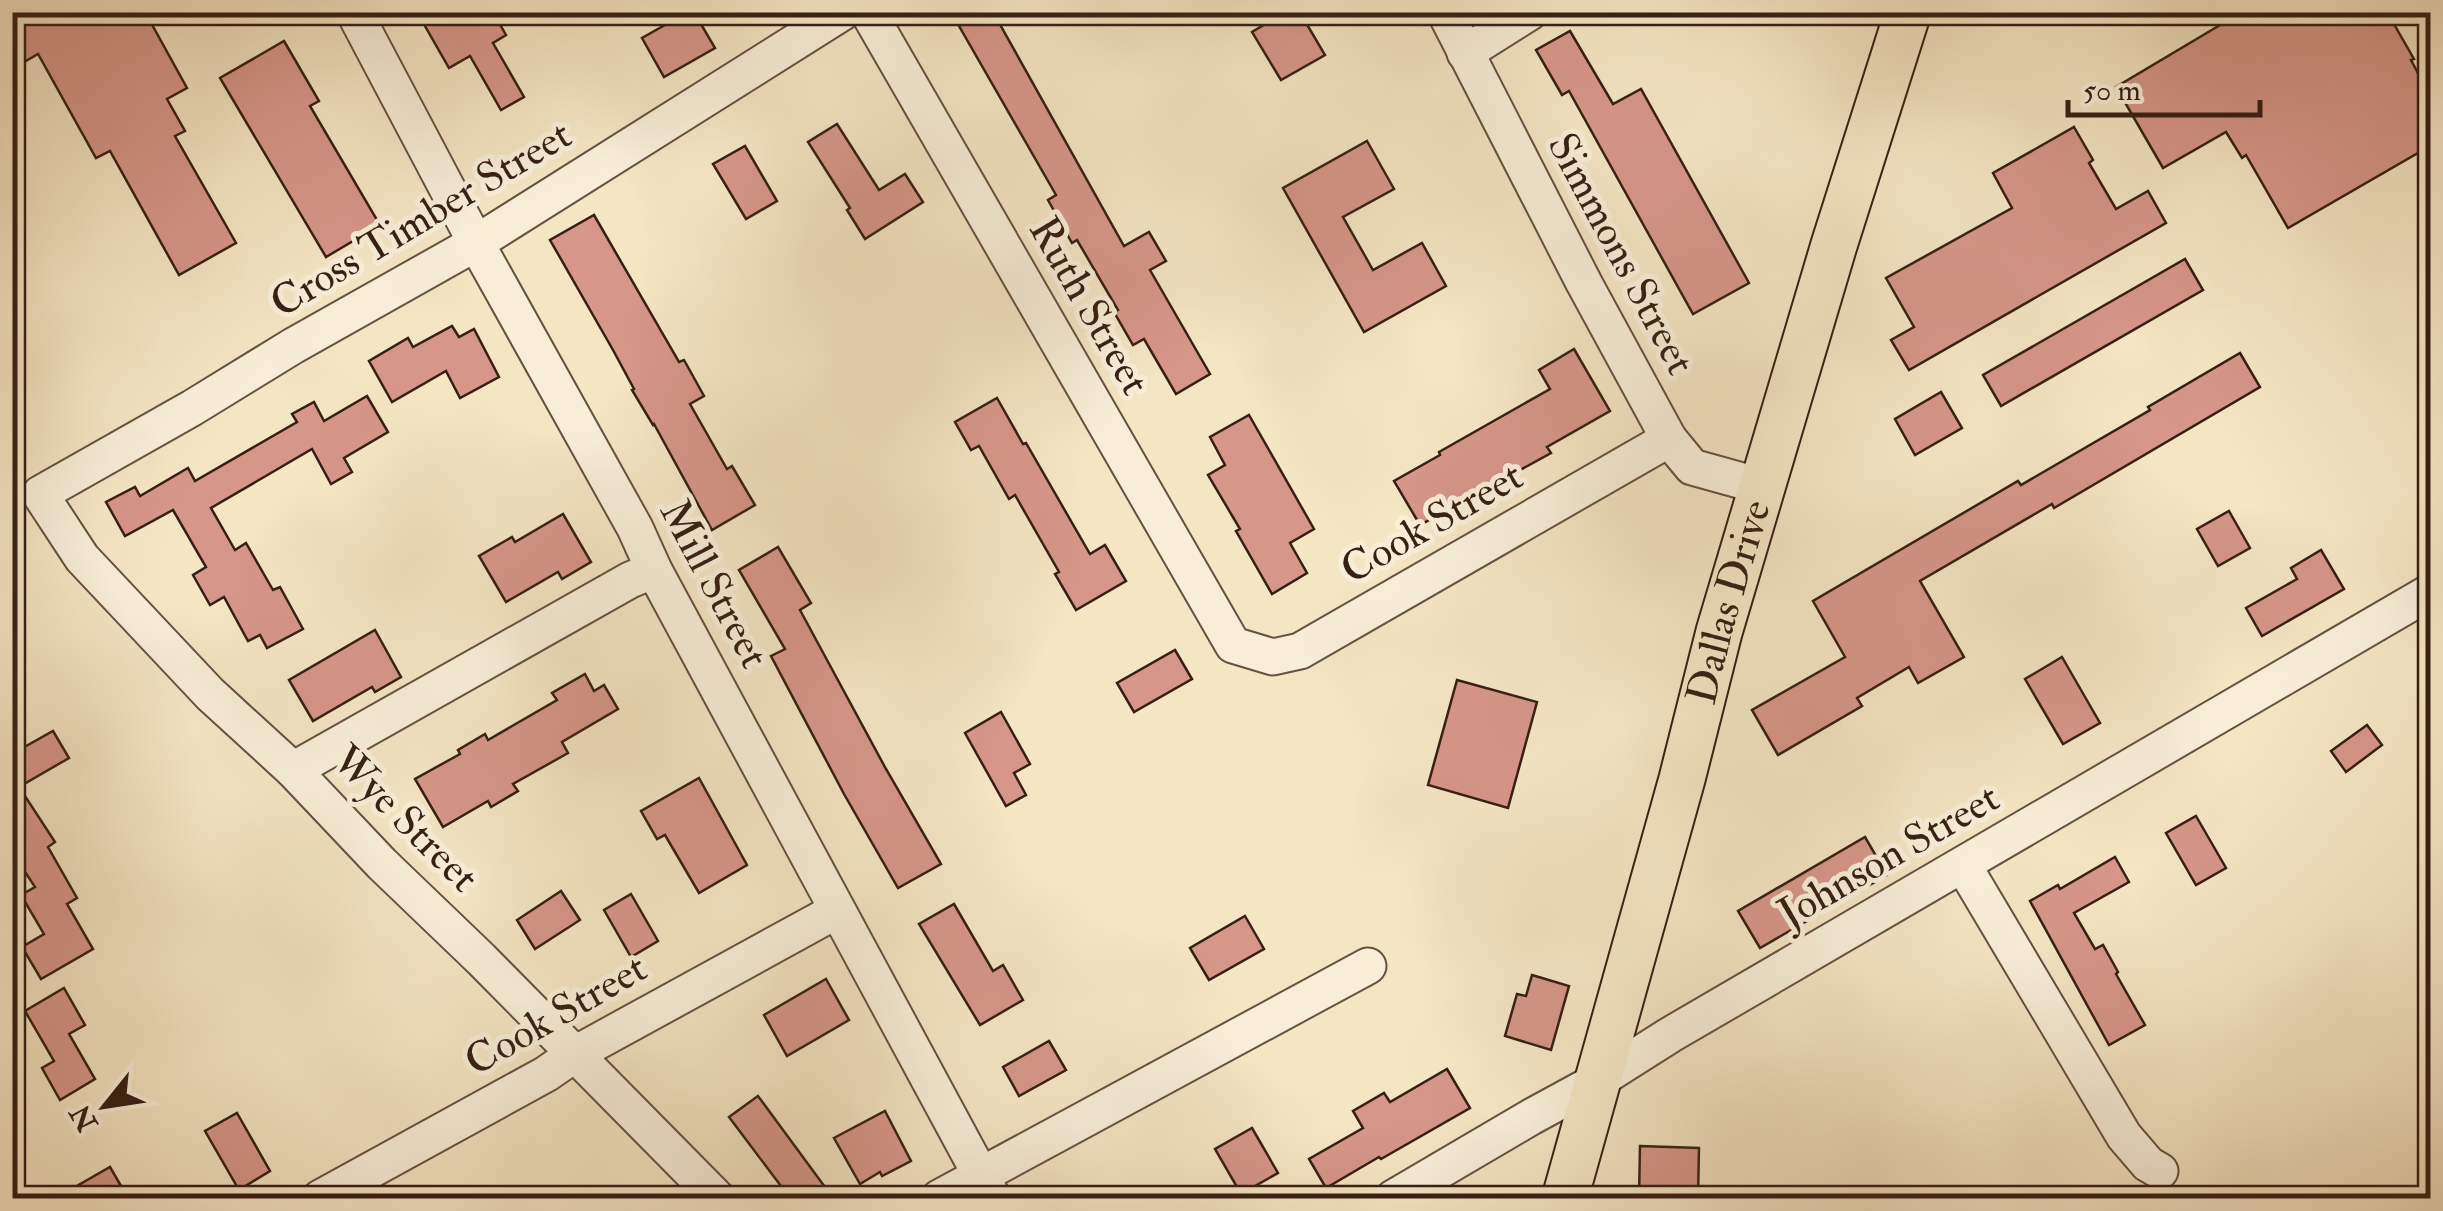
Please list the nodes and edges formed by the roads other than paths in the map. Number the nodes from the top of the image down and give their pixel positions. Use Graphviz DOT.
graph roads {
  1 [pos="354,12"];
  2 [pos="843,12"];
  3 [pos="868,12"];
  4 [pos="1445,12"];
  5 [pos="1530,12"];
  6 [pos="1908,12"];
  7 [pos="1465,52"];
  8 [pos="476,243"];
  9 [pos="1669,439"];
  10 [pos="1764,487"];
  11 [pos="40,494"];
  12 [pos="654,570"];
  13 [pos="2430,592"];
  14 [pos="1233,645"];
  15 [pos="293,770"];
  16 [pos="1963,864"];
  17 [pos="836,911"];
  18 [pos="1368,966"];
  19 [pos="575,1054"];
  20 [pos="1599,1080"];
  21 [pos="2160,1171"];
  22 [pos="986,1187"];
  23 [pos="320,1198"];
  24 [pos="718,1198"];
  25 [pos="939,1198"];
  26 [pos="1393,1198"];
  27 [pos="1565,1198"];
  1 -- 8 [label="street, Mill Street"];
  2 -- 8 [label="street, Cross Timber Street"];
  3 -- 14 [label="street, Ruth Street"];
  4 -- 7 [label="street, Simmons Street"];
  5 -- 7 [label="street"];
  6 -- 10 [label="main road, Dallas Drive"];
  7 -- 9 [label="street, Simmons Street"];
  8 -- 11 [label="street, Cross Timber Street"];
  8 -- 12 [label="street, Mill Street"];
  9 -- 10 [label="street, Simmons Street"];
  9 -- 14 [label="street, Cook Street"];
  10 -- 20 [label="main road, Dallas Drive"];
  11 -- 15 [label="street, Wye Street"];
  12 -- 15 [label="street"];
  12 -- 17 [label="street, Mill Street"];
  13 -- 16 [label="street, Johnson Street"];
  15 -- 19 [label="street, Wye Street"];
  16 -- 20 [label="street, Johnson Street"];
  16 -- 21 [label="street"];
  17 -- 19 [label="street, Cook Street"];
  17 -- 22 [label="street, Mill Street"];
  18 -- 22 [label="street"];
  19 -- 23 [label="street, Cook Street"];
  19 -- 24 [label="street, Wye Street"];
  20 -- 26 [label="street, Johnson Street"];
  20 -- 27 [label="main road, Dallas Drive"];
  22 -- 25 [label="street"];
}
